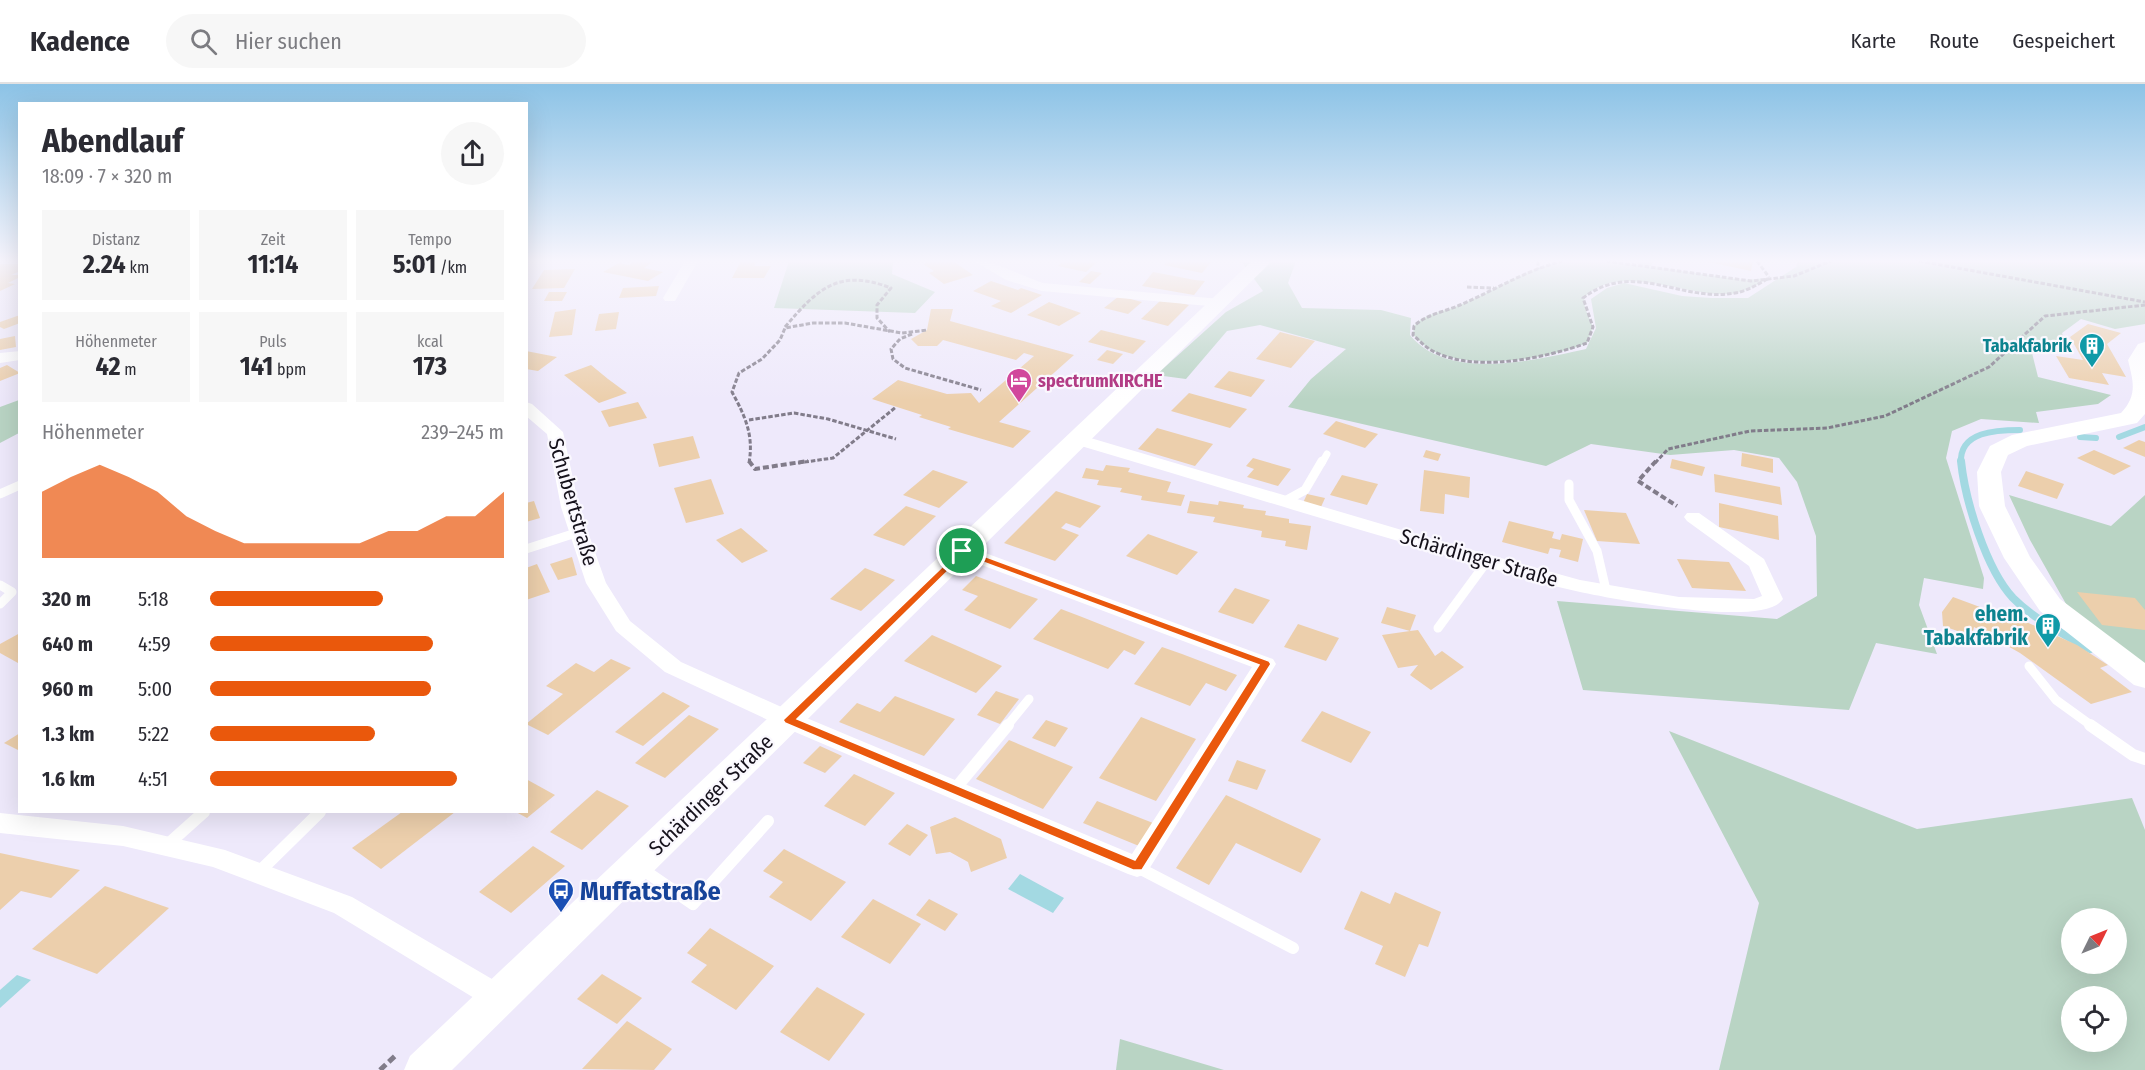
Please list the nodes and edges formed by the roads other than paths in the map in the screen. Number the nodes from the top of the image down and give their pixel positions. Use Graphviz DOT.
graph roads {
  1 [pos="1216,307"];
  2 [pos="2145,348"];
  3 [pos="18,355"];
  4 [pos="0,358"];
  5 [pos="528,408"];
  6 [pos="1077,439"];
  7 [pos="1327,454"];
  8 [pos="1569,484"];
  9 [pos="18,486"];
  10 [pos="0,494"];
  11 [pos="1285,501"];
  12 [pos="1694,517"];
  13 [pos="579,532"];
  14 [pos="528,548"];
  15 [pos="962,551"];
  16 [pos="1488,560"];
  17 [pos="0,585"];
  18 [pos="1606,590"];
  19 [pos="0,604"];
  20 [pos="1438,628"];
  21 [pos="2029,666"];
  22 [pos="2145,678"];
  23 [pos="1029,699"];
  24 [pos="789,720"];
  25 [pos="2145,759"];
  26 [pos="955,789"];
  27 [pos="203,813"];
  28 [pos="319,813"];
  29 [pos="768,821"];
  30 [pos="0,823"];
  31 [pos="166,846"];
  32 [pos="638,866"];
  33 [pos="1137,867"];
  34 [pos="258,873"];
  35 [pos="1293,948"];
  36 [pos="499,998"];
  37 [pos="424,1070"];
  1 -- 6 [label="main road, Schärdinger Straße"];
  2 -- 22 [label="main road"];
  3 -- 4 [label="street"];
  5 -- 13 [label="street, Schubertstraße"];
  6 -- 11 [label="street, Schärdinger Straße"];
  6 -- 15 [label="main road, Schärdinger Straße"];
  7 -- 11 [label="lane"];
  8 -- 18 [label="lane"];
  9 -- 10 [label="lane"];
  11 -- 16 [label="street, Schärdinger Straße"];
  12 -- 18 [label="street, Schärdinger Straße"];
  13 -- 14 [label="lane"];
  13 -- 24 [label="street, Schubertstraße"];
  15 -- 24 [label="main road, Schärdinger Straße"];
  15 -- 33 [label="street"];
  16 -- 18 [label="street, Schärdinger Straße"];
  16 -- 20 [label="lane"];
  17 -- 19 [label="lane"];
  21 -- 25 [label="lane"];
  23 -- 26 [label="lane"];
  24 -- 26 [label="street, Schubertstraße"];
  24 -- 32 [label="main road, Schärdinger Straße"];
  26 -- 33 [label="street, Schubertstraße"];
  27 -- 31 [label="lane"];
  28 -- 34 [label="lane"];
  29 -- 32 [label="lane"];
  30 -- 31 [label="street"];
  31 -- 34 [label="street"];
  32 -- 36 [label="main road, Schärdinger Straße"];
  33 -- 35 [label="lane"];
  34 -- 36 [label="street"];
  36 -- 37 [label="main road, Schärdinger Straße"];
}
